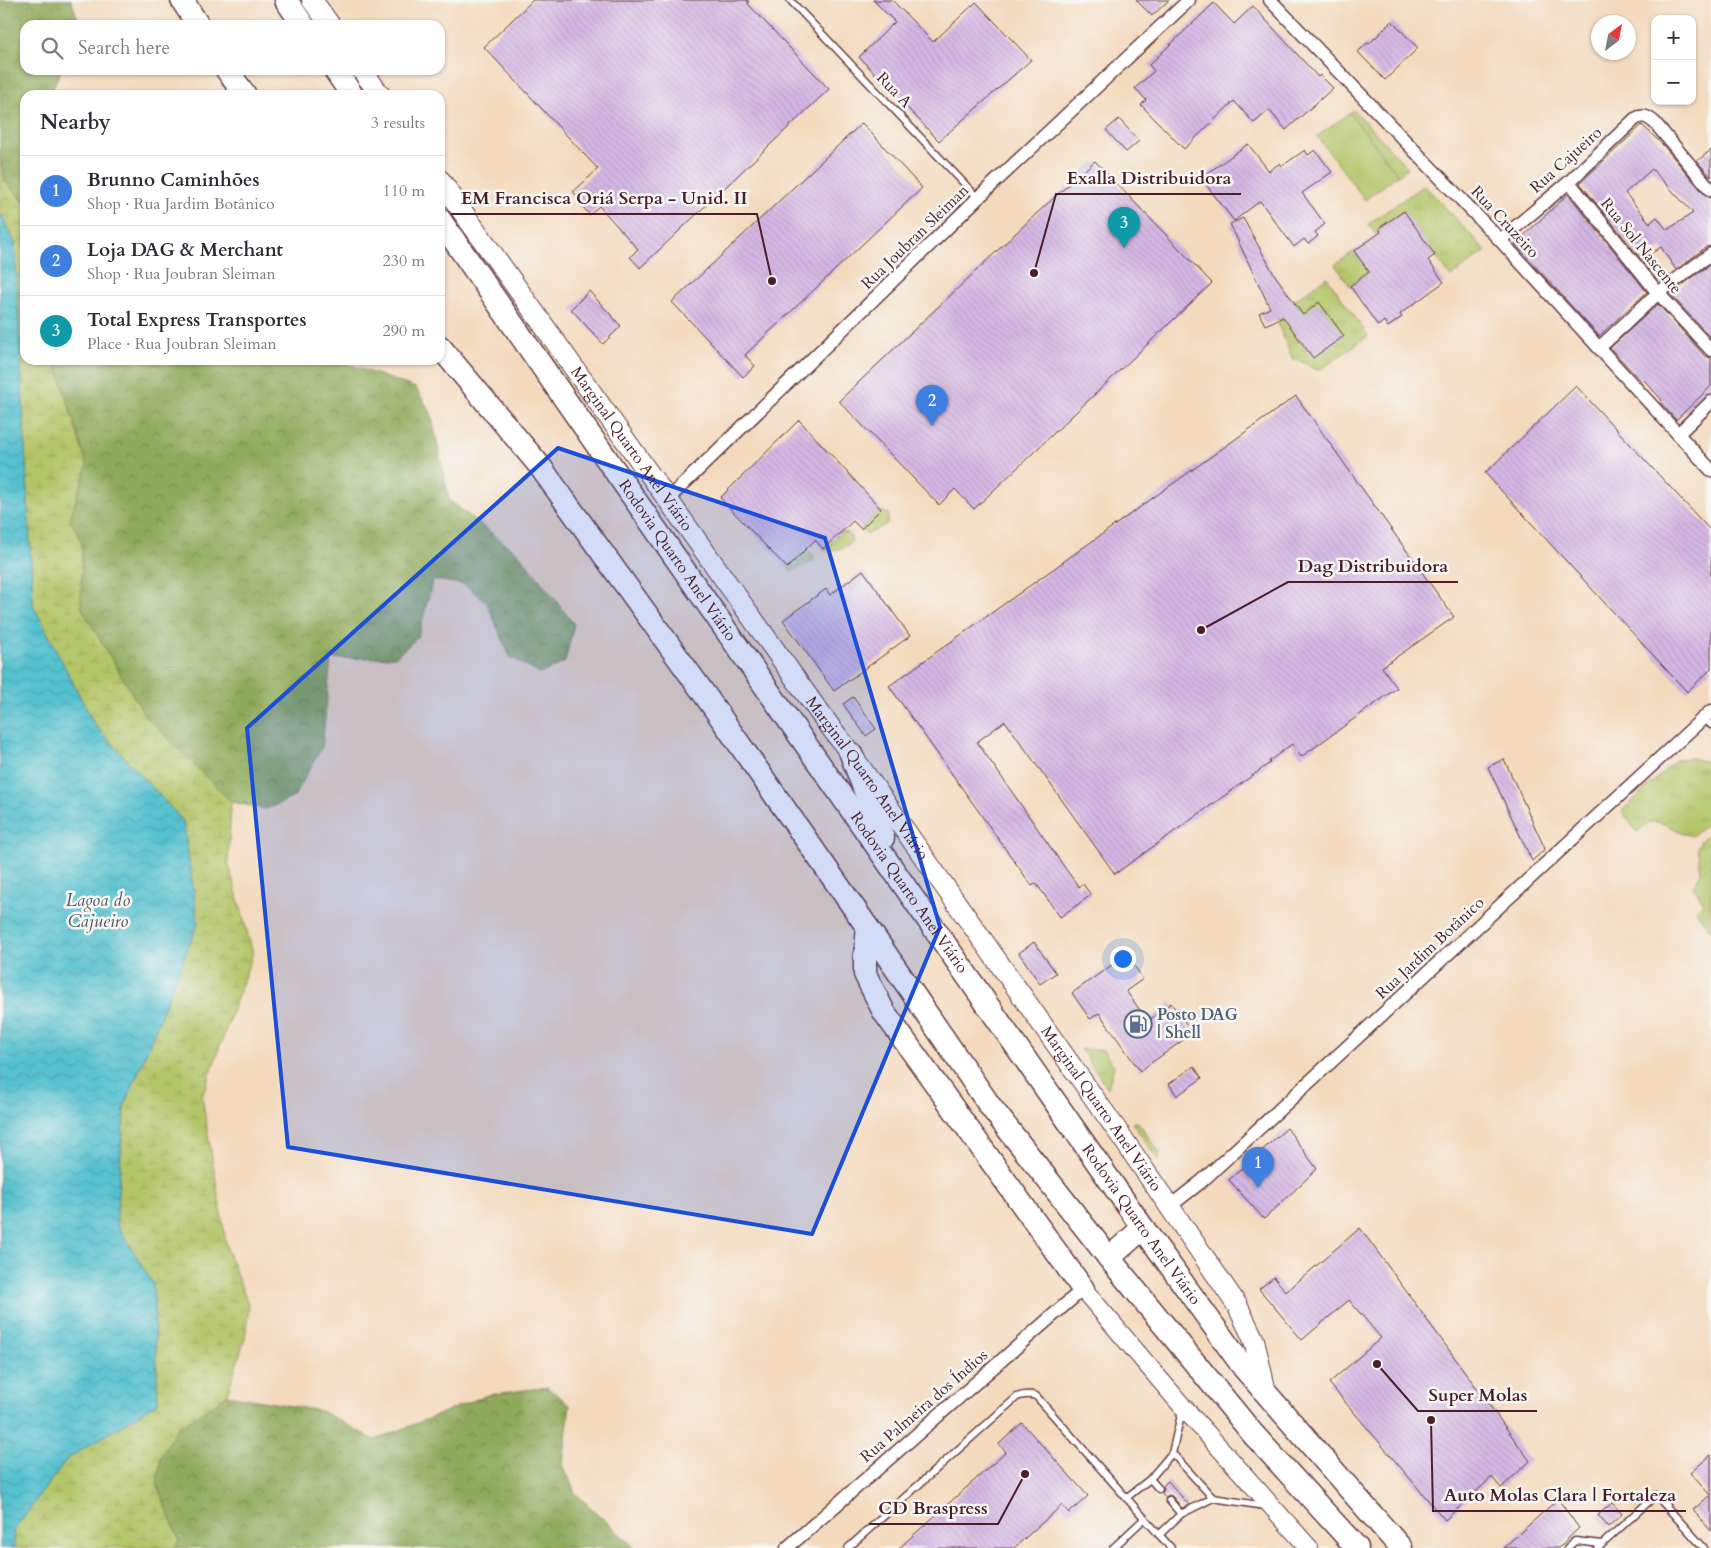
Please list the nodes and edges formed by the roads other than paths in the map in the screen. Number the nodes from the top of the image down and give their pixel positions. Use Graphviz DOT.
graph roads {
  1 [pos="182,0"];
  2 [pos="286,0"];
  3 [pos="312,0"];
  4 [pos="790,0"];
  5 [pos="1189,0"];
  6 [pos="1270,0"];
  7 [pos="195,20"];
  8 [pos="300,20"];
  9 [pos="326,20"];
  10 [pos="231,75"];
  11 [pos="346,82"];
  12 [pos="241,90"];
  13 [pos="367,90"];
  14 [pos="1569,182"];
  15 [pos="445,187"];
  16 [pos="1711,190"];
  17 [pos="978,198"];
  18 [pos="445,227"];
  19 [pos="1500,240"];
  20 [pos="1711,254"];
  21 [pos="1658,293"];
  22 [pos="1599,348"];
  23 [pos="1711,350"];
  24 [pos="445,353"];
  25 [pos="1711,402"];
  26 [pos="1678,434"];
  27 [pos="1711,470"];
  28 [pos="667,500"];
  29 [pos="1709,718"];
  30 [pos="851,754"];
  31 [pos="899,879"];
  32 [pos="868,928"];
  33 [pos="1169,1207"];
  34 [pos="1144,1228"];
  35 [pos="1109,1258"];
  36 [pos="1083,1289"];
  37 [pos="1266,1392"];
  38 [pos="1183,1407"];
  39 [pos="1172,1452"];
  40 [pos="1150,1480"];
  41 [pos="1159,1489"];
  42 [pos="1126,1498"];
  43 [pos="1213,1498"];
  44 [pos="1168,1500"];
  45 [pos="1271,1506"];
  46 [pos="1181,1514"];
  47 [pos="1145,1518"];
  48 [pos="1160,1535"];
  49 [pos="1600,1546"];
  50 [pos="787,1548"];
  51 [pos="848,1548"];
  52 [pos="1113,1548"];
  53 [pos="1171,1548"];
  54 [pos="1309,1548"];
  55 [pos="1357,1548"];
  56 [pos="1401,1548"];
  57 [pos="1568,1548"];
  58 [pos="1704,1548"];
  1 -- 7 [label="highway"];
  2 -- 8 [label="highway"];
  3 -- 9 [label="main road"];
  4 -- 17 [label="lane, Rua A"];
  5 -- 17 [label="street, Rua Joubran Sleiman"];
  6 -- 19 [label="street, Rua Cruzeiro"];
  10 -- 12 [label="highway"];
  11 -- 13 [label="main road"];
  14 -- 16 [label="street, Rua Cajueiro"];
  14 -- 19 [label="street, Rua Cajueiro"];
  14 -- 21 [label="street, Rua Sol Nascente"];
  15 -- 28 [label="main road, Marginal Quarto Anel Viário"];
  17 -- 28 [label="street, Rua Joubran Sleiman"];
  18 -- 31 [label="highway, Rodovia Quarto Anel Viário"];
  19 -- 22 [label="street, Rua Cruzeiro"];
  20 -- 21 [label="street"];
  21 -- 22 [label="street"];
  21 -- 23 [label="street, Rua Sol Nascente"];
  22 -- 26 [label="street, Rua Cruzeiro"];
  24 -- 32 [label="highway"];
  25 -- 26 [label="street"];
  26 -- 27 [label="street, Rua Cruzeiro"];
  28 -- 30 [label="main road, Marginal Quarto Anel Viário"];
  29 -- 33 [label="street, Rua Jardim Botânico"];
  30 -- 31 [label="highway"];
  30 -- 33 [label="main road, Marginal Quarto Anel Viário"];
  31 -- 34 [label="highway, Rodovia Quarto Anel Viário"];
  32 -- 35 [label="highway"];
  32 -- 36 [label="highway"];
  33 -- 37 [label="main road, Marginal Quarto Anel Viário"];
  34 -- 35 [label="highway"];
  34 -- 37 [label="highway, Rodovia Quarto Anel Viário"];
  35 -- 55 [label="highway"];
  36 -- 38 [label="street"];
  36 -- 50 [label="street, Rua Palmeira dos Índios"];
  37 -- 56 [label="highway, Rodovia Quarto Anel Viário"];
  38 -- 39 [label="lane"];
  38 -- 45 [label="street"];
  39 -- 40 [label="lane"];
  39 -- 43 [label="lane"];
  40 -- 41 [label="lane"];
  40 -- 42 [label="lane"];
  42 -- 47 [label="lane"];
  42 -- 51 [label="lane"];
  43 -- 45 [label="lane"];
  43 -- 46 [label="lane"];
  44 -- 46 [label="lane"];
  45 -- 54 [label="street"];
  46 -- 48 [label="lane"];
  47 -- 48 [label="lane"];
  47 -- 52 [label="lane"];
  48 -- 53 [label="lane"];
  49 -- 57 [label="lane"];
  49 -- 58 [label="lane"];
}
